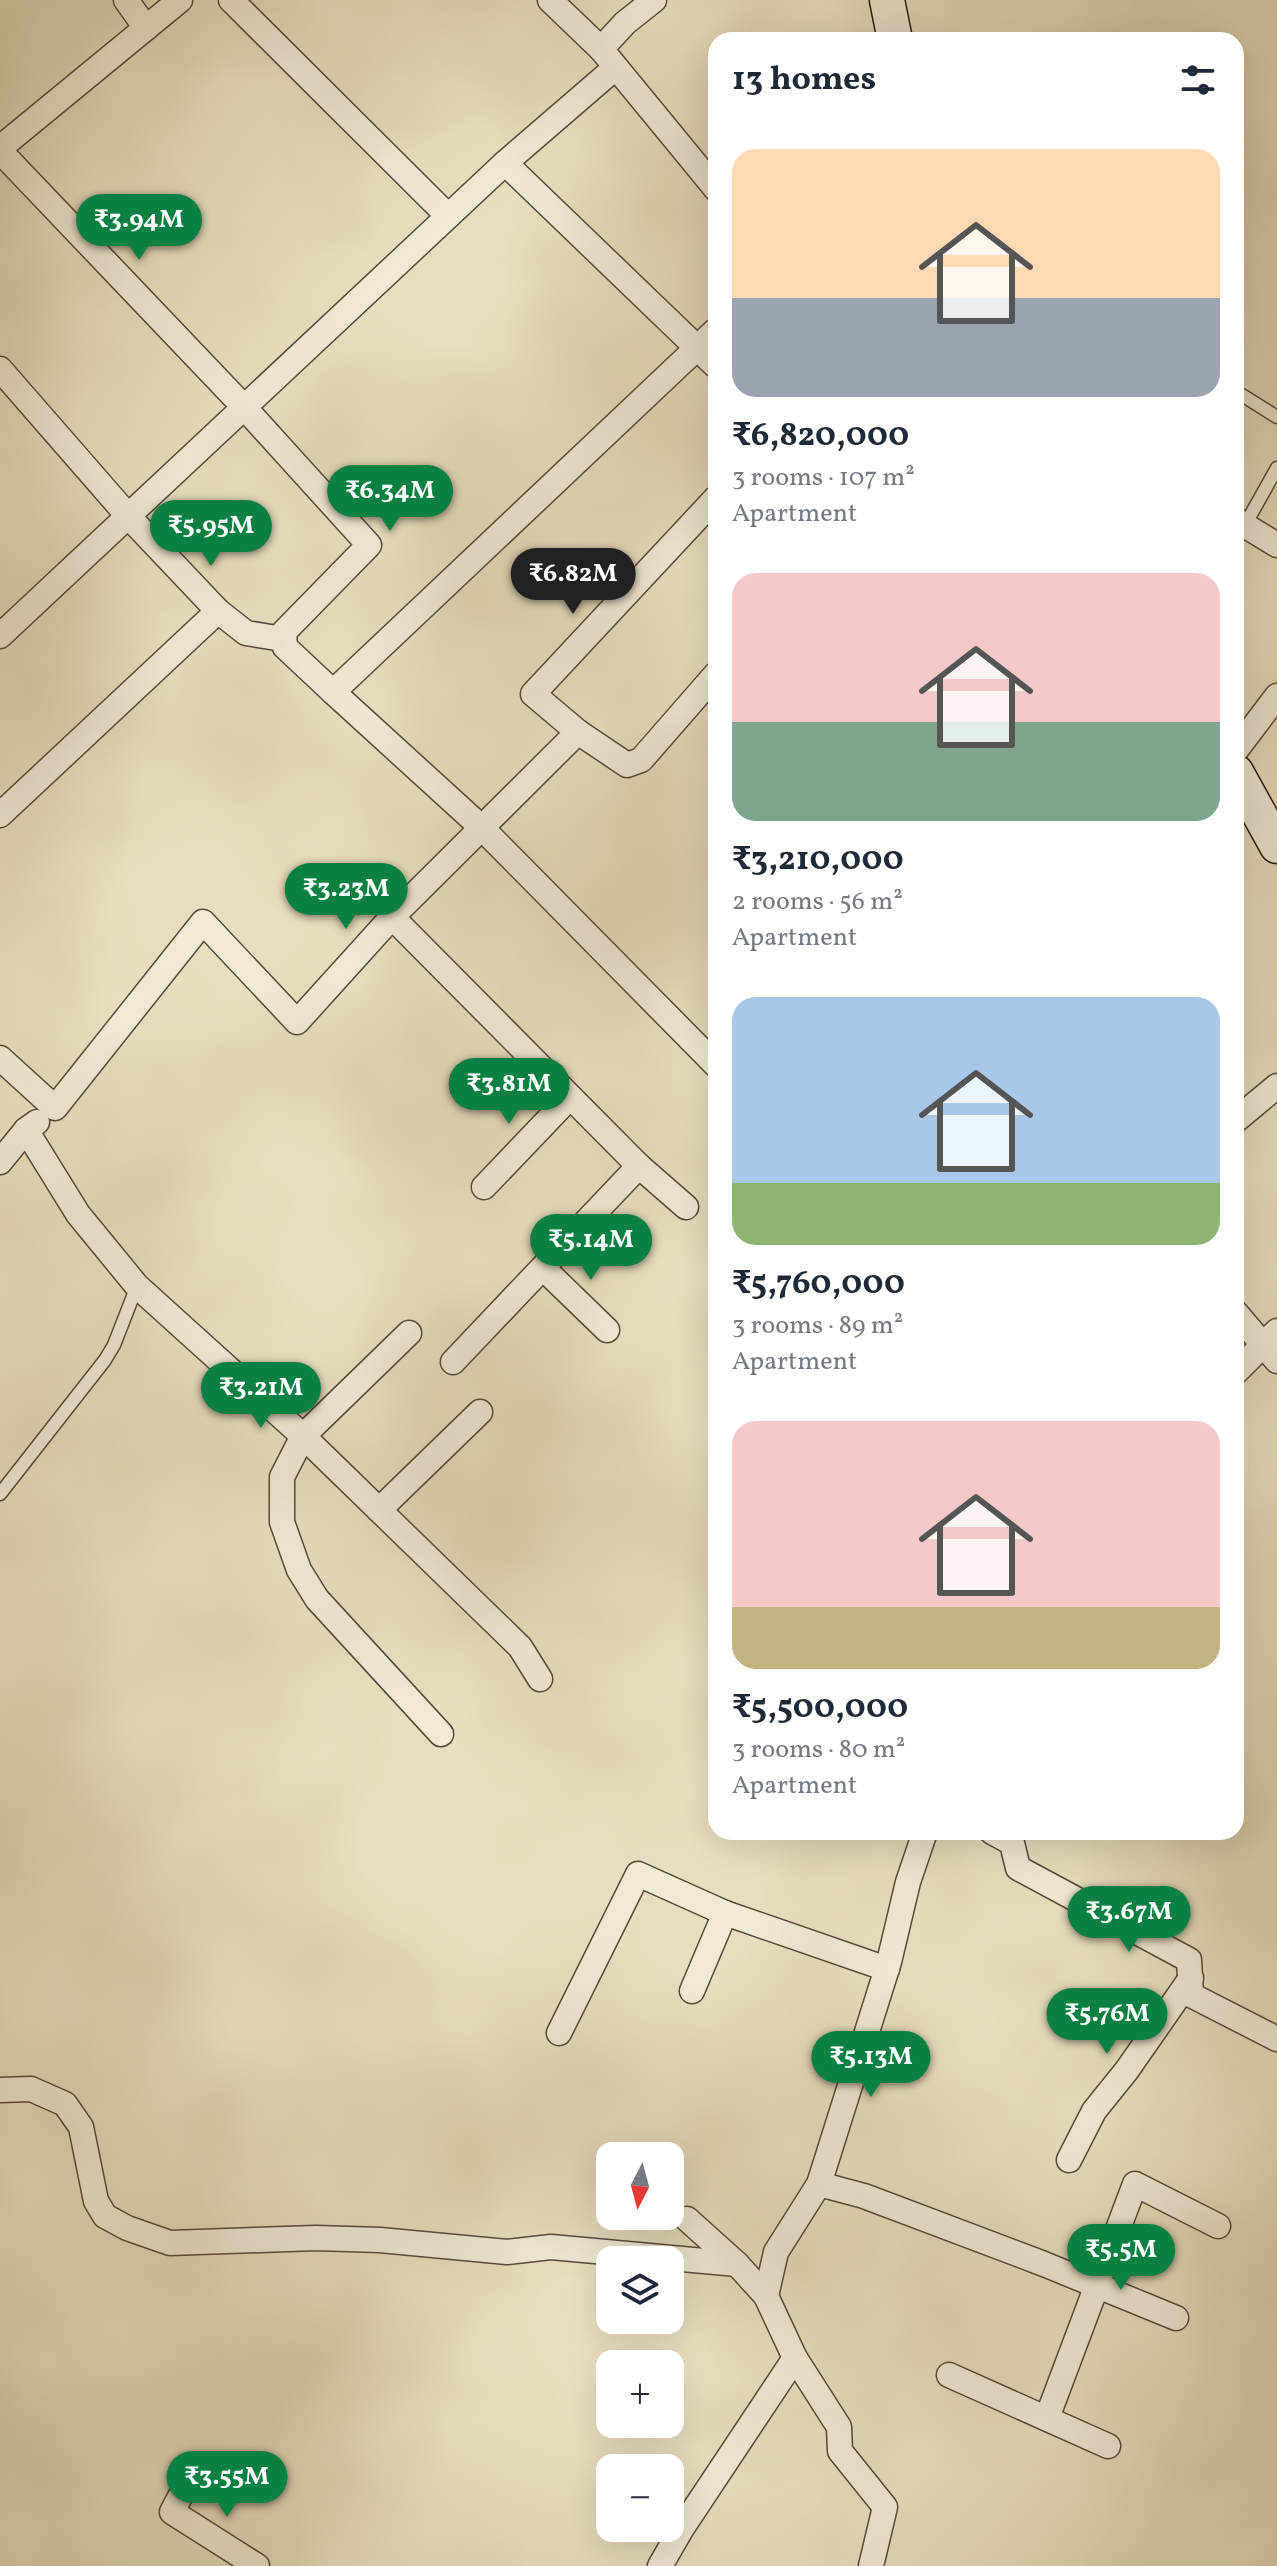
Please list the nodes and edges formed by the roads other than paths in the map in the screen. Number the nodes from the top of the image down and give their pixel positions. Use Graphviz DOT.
graph roads {
  1 [pos="126,0"];
  2 [pos="180,0"];
  3 [pos="231,0"];
  4 [pos="550,0"];
  5 [pos="654,0"];
  6 [pos="887,0"];
  7 [pos="146,28"];
  8 [pos="893,32"];
  9 [pos="608,58"];
  10 [pos="0,150"];
  11 [pos="505,163"];
  12 [pos="708,179"];
  13 [pos="448,216"];
  14 [pos="708,336"];
  15 [pos="695,347"];
  16 [pos="708,359"];
  17 [pos="0,369"];
  18 [pos="1244,396"];
  19 [pos="243,406"];
  20 [pos="1277,417"];
  21 [pos="1277,468"];
  22 [pos="708,507"];
  23 [pos="129,517"];
  24 [pos="1244,518"];
  25 [pos="1244,525"];
  26 [pos="1277,545"];
  27 [pos="218,611"];
  28 [pos="0,636"];
  29 [pos="283,639"];
  30 [pos="708,683"];
  31 [pos="333,692"];
  32 [pos="1277,696"];
  33 [pos="578,732"];
  34 [pos="1244,739"];
  35 [pos="1244,786"];
  36 [pos="0,815"];
  37 [pos="481,827"];
  38 [pos="1277,846"];
  39 [pos="392,917"];
  40 [pos="708,1057"];
  41 [pos="0,1058"];
  42 [pos="1277,1086"];
  43 [pos="570,1097"];
  44 [pos="55,1108"];
  45 [pos="1244,1113"];
  46 [pos="26,1130"];
  47 [pos="0,1162"];
  48 [pos="639,1166"];
  49 [pos="484,1187"];
  50 [pos="686,1207"];
  51 [pos="543,1268"];
  52 [pos="137,1286"];
  53 [pos="1244,1320"];
  54 [pos="607,1330"];
  55 [pos="409,1333"];
  56 [pos="1272,1345"];
  57 [pos="453,1362"];
  58 [pos="1244,1366"];
  59 [pos="480,1412"];
  60 [pos="303,1436"];
  61 [pos="0,1494"];
  62 [pos="379,1510"];
  63 [pos="540,1679"];
  64 [pos="441,1734"];
  65 [pos="922,1840"];
  66 [pos="1007,1840"];
  67 [pos="725,1913"];
  68 [pos="887,1969"];
  69 [pos="1191,1978"];
  70 [pos="692,1991"];
  71 [pos="559,2033"];
  72 [pos="1277,2039"];
  73 [pos="0,2090"];
  74 [pos="1069,2160"];
  75 [pos="819,2184"];
  76 [pos="687,2219"];
  77 [pos="1218,2226"];
  78 [pos="737,2264"];
  79 [pos="1098,2286"];
  80 [pos="766,2296"];
  81 [pos="1176,2318"];
  82 [pos="795,2358"];
  83 [pos="949,2375"];
  84 [pos="1047,2418"];
  85 [pos="1108,2446"];
  86 [pos="193,2472"];
  87 [pos="257,2566"];
  88 [pos="660,2566"];
  89 [pos="871,2566"];
  1 -- 7 [label="street"];
  2 -- 7 [label="street"];
  3 -- 13 [label="street"];
  4 -- 9 [label="street"];
  5 -- 9 [label="street"];
  6 -- 8 [label="street"];
  7 -- 10 [label="street"];
  9 -- 11 [label="street"];
  9 -- 12 [label="street"];
  10 -- 19 [label="street"];
  11 -- 13 [label="street"];
  11 -- 15 [label="street"];
  13 -- 19 [label="street"];
  14 -- 15 [label="street"];
  15 -- 16 [label="street"];
  15 -- 31 [label="street"];
  17 -- 23 [label="street"];
  18 -- 20 [label="lane"];
  19 -- 23 [label="street"];
  19 -- 29 [label="street"];
  21 -- 24 [label="lane"];
  22 -- 33 [label="street"];
  23 -- 27 [label="street"];
  23 -- 28 [label="street"];
  25 -- 26 [label="street"];
  27 -- 29 [label="street"];
  27 -- 36 [label="street"];
  29 -- 31 [label="street"];
  30 -- 33 [label="street"];
  31 -- 37 [label="street"];
  32 -- 34 [label="street"];
  33 -- 37 [label="street"];
  35 -- 38 [label="street"];
  37 -- 39 [label="street"];
  37 -- 40 [label="street"];
  39 -- 43 [label="street"];
  39 -- 44 [label="street"];
  41 -- 44 [label="street"];
  42 -- 45 [label="street"];
  43 -- 48 [label="street"];
  43 -- 49 [label="street"];
  44 -- 46 [label="street"];
  46 -- 47 [label="street"];
  46 -- 52 [label="street"];
  48 -- 50 [label="street"];
  48 -- 51 [label="street"];
  51 -- 54 [label="street"];
  51 -- 57 [label="street"];
  52 -- 60 [label="street"];
  52 -- 61 [label="lane"];
  53 -- 56 [label="street"];
  55 -- 60 [label="street"];
  56 -- 58 [label="street"];
  59 -- 62 [label="street"];
  60 -- 62 [label="street"];
  60 -- 64 [label="street"];
  62 -- 63 [label="street"];
  65 -- 68 [label="street"];
  66 -- 69 [label="street"];
  67 -- 68 [label="street"];
  67 -- 70 [label="street"];
  67 -- 71 [label="street"];
  68 -- 75 [label="street"];
  69 -- 72 [label="street"];
  69 -- 74 [label="street"];
  73 -- 78 [label="street"];
  75 -- 79 [label="street"];
  75 -- 80 [label="street"];
  76 -- 78 [label="street"];
  77 -- 79 [label="street"];
  78 -- 80 [label="street"];
  79 -- 81 [label="street"];
  79 -- 84 [label="street"];
  80 -- 82 [label="street"];
  82 -- 88 [label="street"];
  82 -- 89 [label="street"];
  83 -- 84 [label="street"];
  84 -- 85 [label="street"];
  86 -- 87 [label="street"];
}
